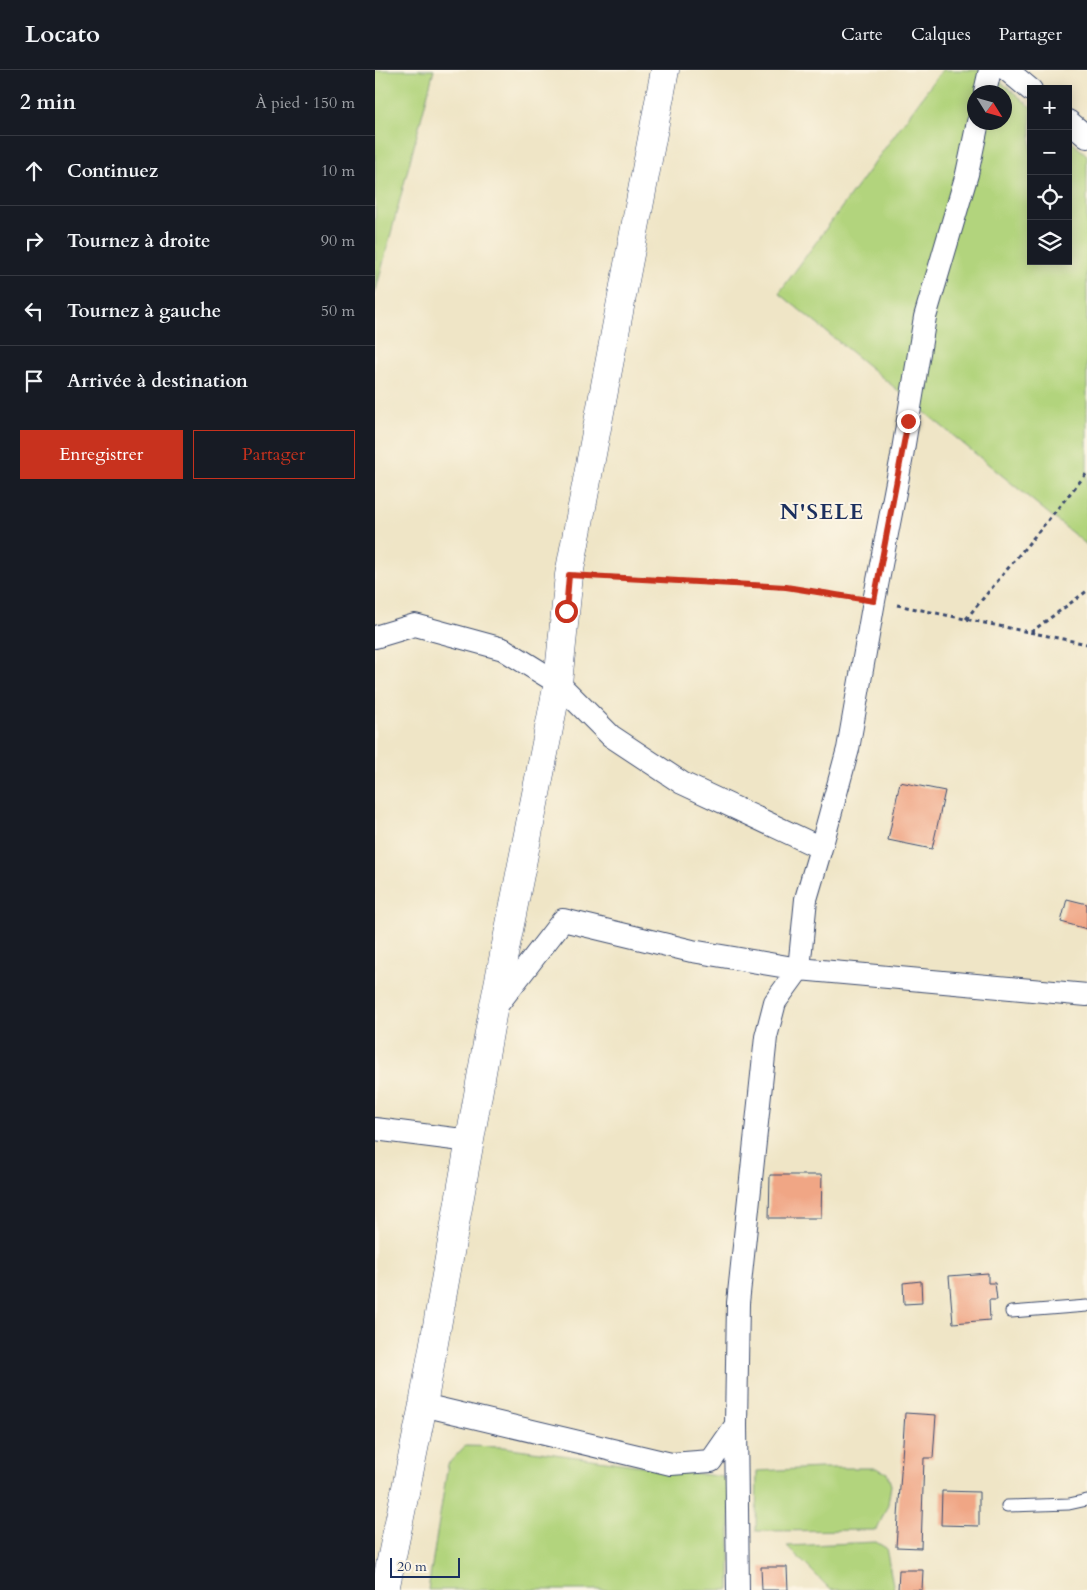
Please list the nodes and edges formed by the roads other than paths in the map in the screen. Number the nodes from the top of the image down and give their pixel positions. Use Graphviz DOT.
graph roads {
  1 [pos="665,70"];
  2 [pos="990,70"];
  3 [pos="1007,70"];
  4 [pos="987,85"];
  5 [pos="1027,87"];
  6 [pos="1072,124"];
  7 [pos="976,130"];
  8 [pos="1087,137"];
  9 [pos="375,637"];
  10 [pos="558,683"];
  11 [pos="821,848"];
  12 [pos="799,969"];
  13 [pos="1087,995"];
  14 [pos="493,1010"];
  15 [pos="375,1129"];
  16 [pos="470,1142"];
  17 [pos="1087,1306"];
  18 [pos="1011,1312"];
  19 [pos="423,1405"];
  20 [pos="737,1424"];
  21 [pos="1087,1500"];
  22 [pos="1007,1506"];
  23 [pos="385,1590"];
  24 [pos="739,1590"];
  1 -- 10 [label="main road"];
  2 -- 4 [label="street"];
  3 -- 5 [label="street"];
  6 -- 8 [label="street"];
  7 -- 11 [label="street"];
  9 -- 10 [label="street"];
  10 -- 11 [label="street"];
  10 -- 14 [label="main road"];
  11 -- 12 [label="street"];
  12 -- 13 [label="street"];
  12 -- 14 [label="street"];
  12 -- 20 [label="street"];
  14 -- 16 [label="main road"];
  15 -- 16 [label="street"];
  16 -- 19 [label="main road"];
  17 -- 18 [label="lane"];
  19 -- 20 [label="street"];
  19 -- 23 [label="main road"];
  20 -- 24 [label="street"];
  21 -- 22 [label="lane"];
}
